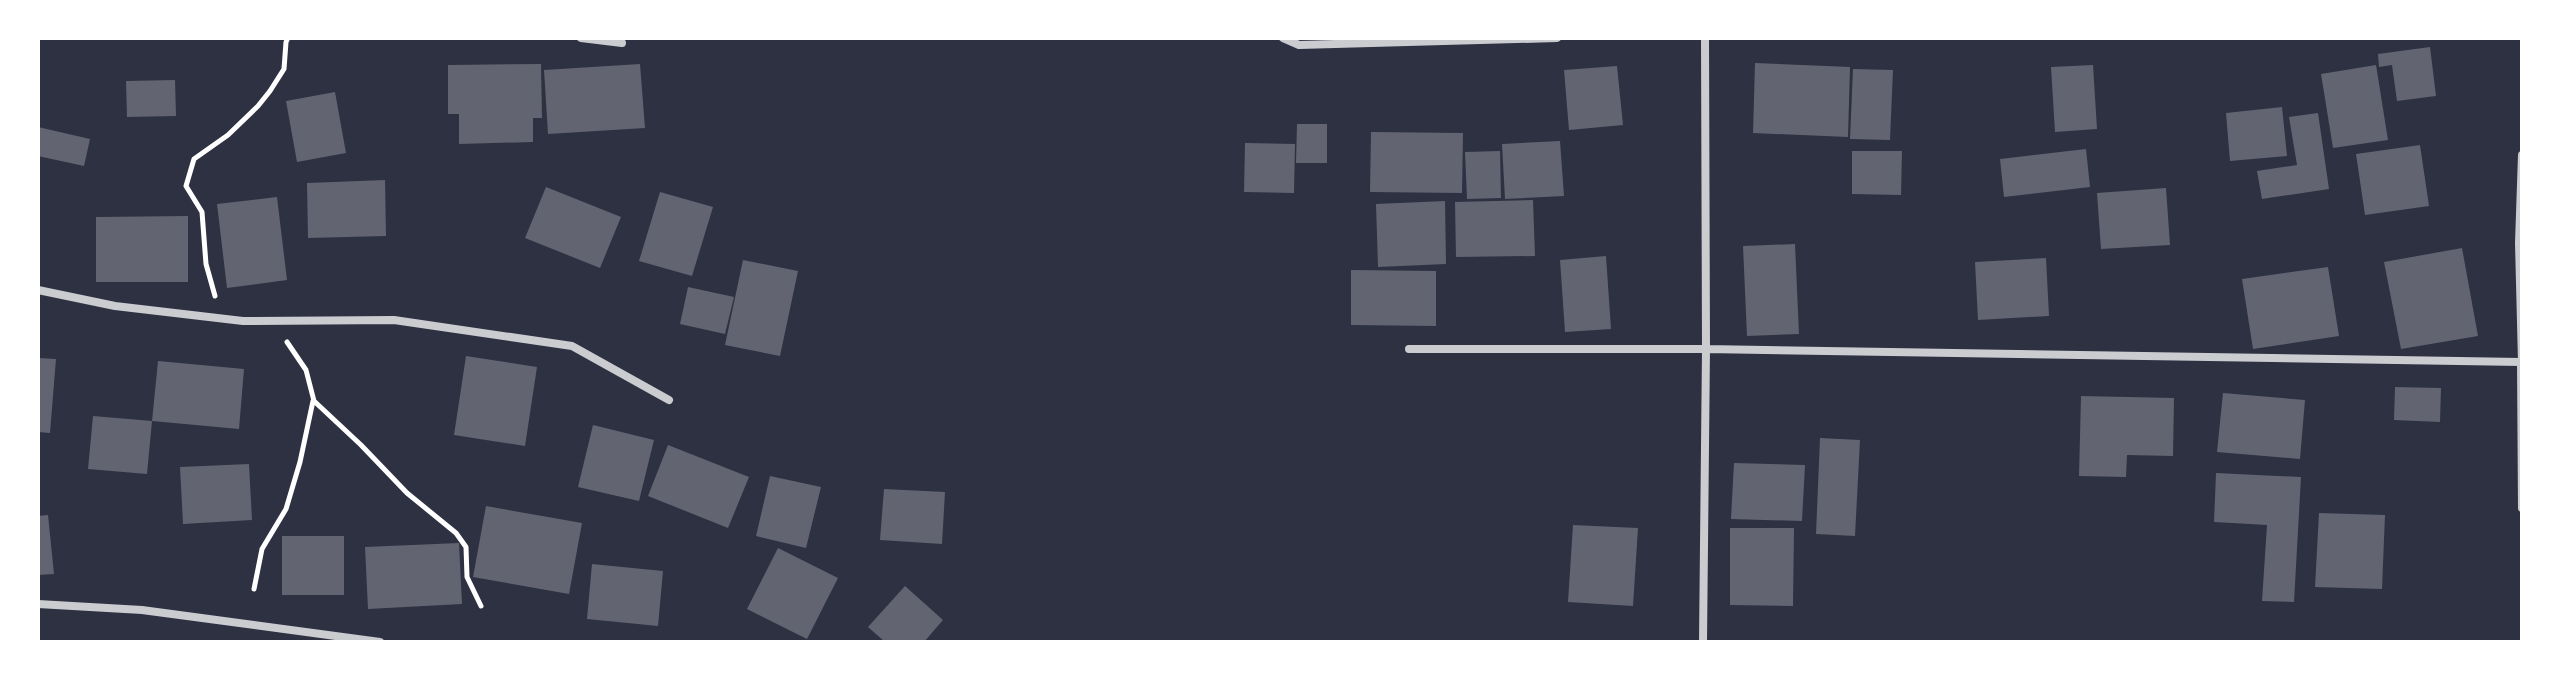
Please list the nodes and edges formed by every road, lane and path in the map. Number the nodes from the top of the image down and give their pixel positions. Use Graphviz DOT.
graph roads {
  1 [pos="288,38"];
  2 [pos="581,38"];
  3 [pos="1283,38"];
  4 [pos="1557,38"];
  5 [pos="1705,38"];
  6 [pos="622,43"];
  7 [pos="2522,155"];
  8 [pos="38,290"];
  9 [pos="223,319"];
  10 [pos="273,321"];
  11 [pos="1409,349"];
  12 [pos="1706,349"];
  13 [pos="2521,362"];
  14 [pos="669,400"];
  15 [pos="314,401"];
  16 [pos="2522,508"];
  17 [pos="254,589"];
  18 [pos="38,604"];
  19 [pos="481,606"];
  20 [pos="380,642"];
  21 [pos="1703,642"];
  1 -- 9 [label="path"];
  2 -- 6 [label="street"];
  3 -- 4 [label="street"];
  5 -- 12 [label="street"];
  7 -- 13 [label="street"];
  8 -- 9 [label="street"];
  9 -- 10 [label="street"];
  10 -- 14 [label="street"];
  10 -- 15 [label="path"];
  11 -- 12 [label="street"];
  12 -- 13 [label="street"];
  12 -- 21 [label="street"];
  13 -- 16 [label="street"];
  15 -- 17 [label="path"];
  15 -- 19 [label="path"];
  18 -- 20 [label="street"];
}
